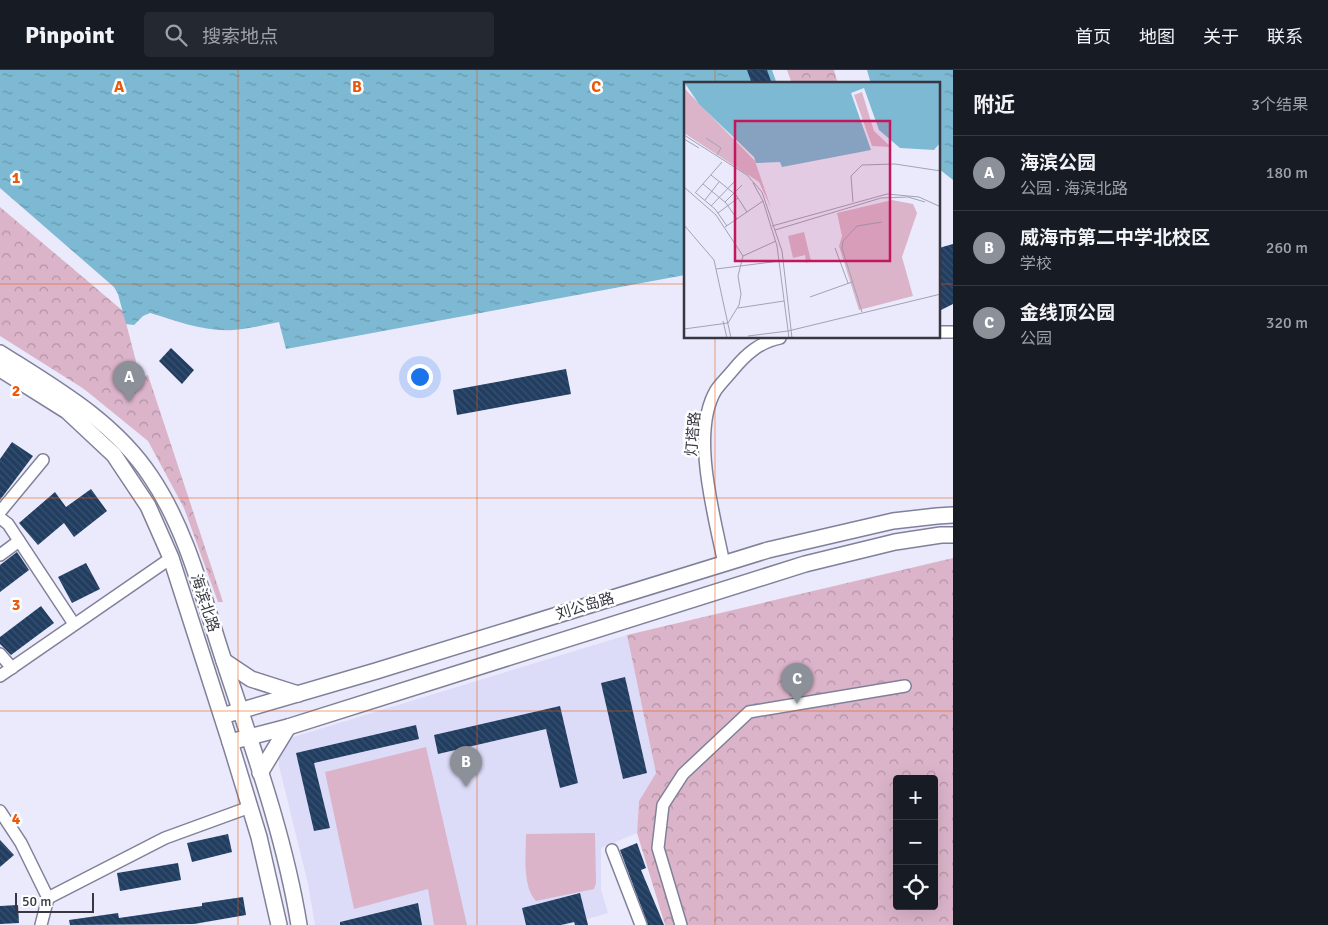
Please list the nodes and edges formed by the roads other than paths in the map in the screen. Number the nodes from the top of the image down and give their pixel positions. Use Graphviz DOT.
graph roads {
  1 [pos="777,339"];
  2 [pos="0,353"];
  3 [pos="0,369"];
  4 [pos="43,460"];
  5 [pos="0,512"];
  6 [pos="953,515"];
  7 [pos="0,518"];
  8 [pos="953,535"];
  9 [pos="19,541"];
  10 [pos="0,555"];
  11 [pos="171,558"];
  12 [pos="724,564"];
  13 [pos="74,624"];
  14 [pos="0,654"];
  15 [pos="224,661"];
  16 [pos="12,668"];
  17 [pos="0,676"];
  18 [pos="905,686"];
  19 [pos="300,694"];
  20 [pos="240,711"];
  21 [pos="222,716"];
  22 [pos="288,727"];
  23 [pos="249,737"];
  24 [pos="230,742"];
  25 [pos="260,773"];
  26 [pos="250,807"];
  27 [pos="0,811"];
  28 [pos="612,850"];
  29 [pos="48,898"];
  30 [pos="41,925"];
  31 [pos="278,925"];
  32 [pos="298,925"];
  33 [pos="642,925"];
  34 [pos="681,925"];
  1 -- 12 [label="street, 灯塔路"];
  2 -- 15 [label="main road, 海滨北路"];
  3 -- 11 [label="main road, 海滨北路"];
  4 -- 5 [label="street"];
  6 -- 12 [label="main road, 刘公岛路"];
  7 -- 9 [label="street"];
  8 -- 22 [label="main road, 刘公岛路"];
  9 -- 10 [label="street"];
  9 -- 13 [label="street"];
  11 -- 13 [label="street"];
  11 -- 21 [label="main road, 海滨北路"];
  12 -- 19 [label="main road, 刘公岛路"];
  13 -- 16 [label="street"];
  14 -- 16 [label="street"];
  15 -- 19 [label="main road"];
  15 -- 20 [label="main road, 海滨北路"];
  16 -- 17 [label="street"];
  18 -- 34 [label="street"];
  19 -- 20 [label="main road, 刘公岛路"];
  20 -- 21 [label="main road, 刘公岛路"];
  20 -- 23 [label="main road, 海滨北路"];
  21 -- 24 [label="main road, 海滨北路"];
  22 -- 23 [label="main road, 刘公岛路"];
  22 -- 25 [label="main road"];
  23 -- 24 [label="main road, 刘公岛路"];
  23 -- 25 [label="main road, 海滨北路"];
  24 -- 26 [label="main road, 海滨北路"];
  25 -- 32 [label="main road, 海滨北路"];
  26 -- 29 [label="street"];
  26 -- 31 [label="main road, 海滨北路"];
  27 -- 29 [label="street"];
  28 -- 33 [label="street"];
  29 -- 30 [label="street"];
}
